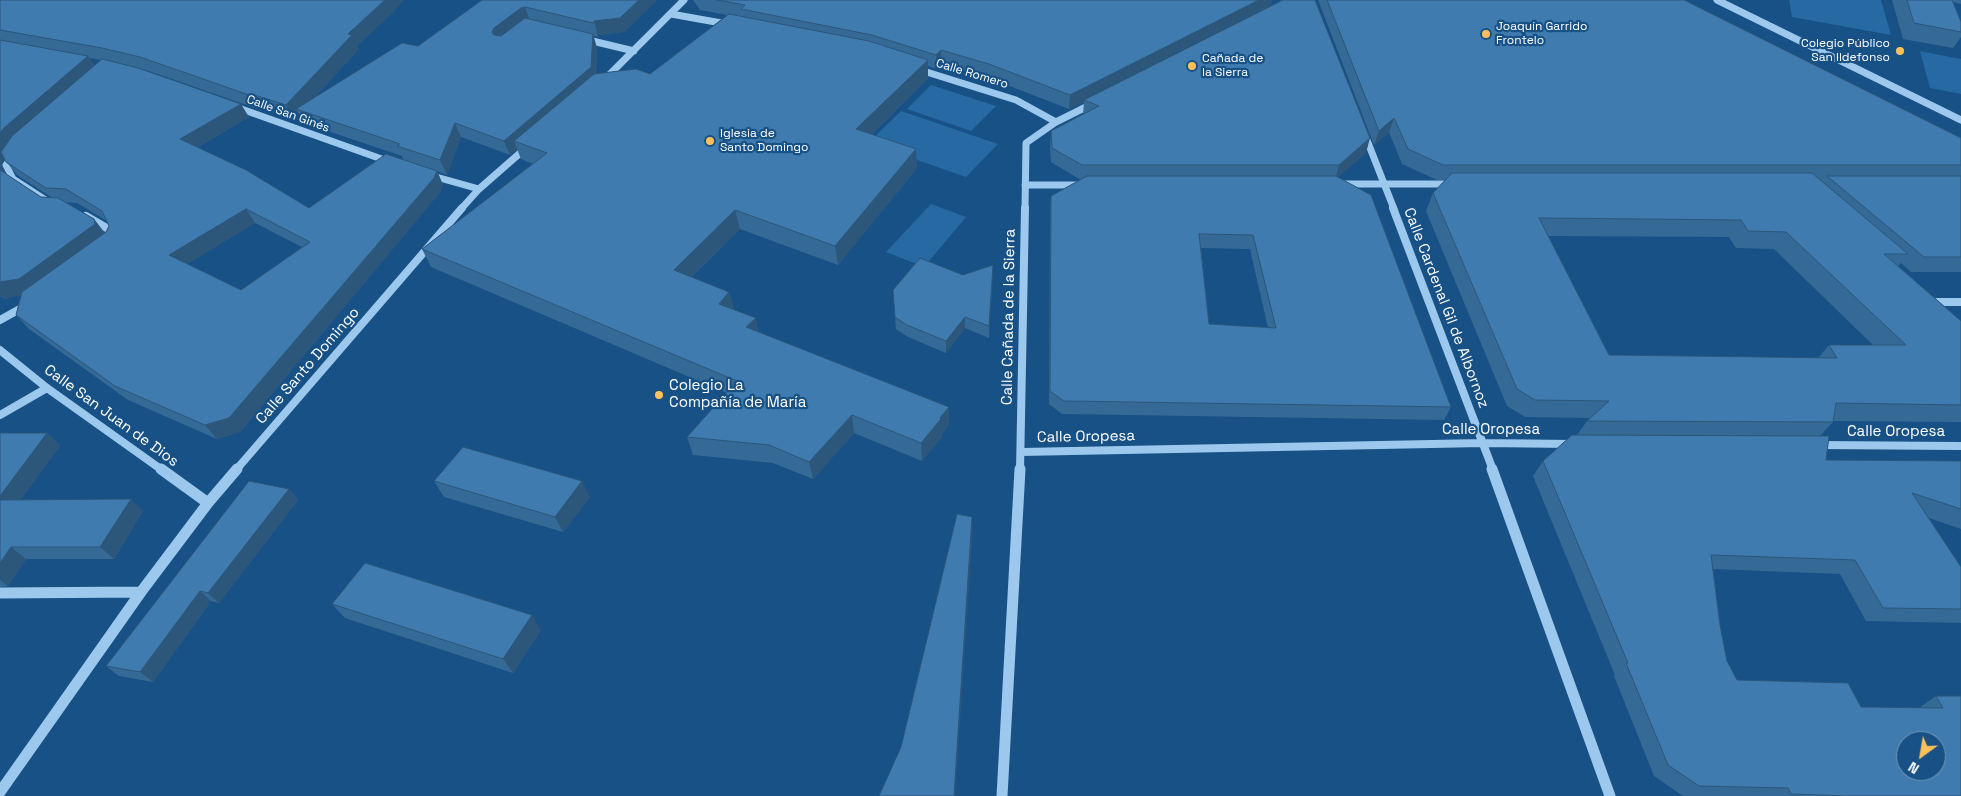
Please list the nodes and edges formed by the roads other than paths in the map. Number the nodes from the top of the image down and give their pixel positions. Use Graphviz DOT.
graph roads {
  1 [pos="684,0"];
  2 [pos="1717,0"];
  3 [pos="671,14"];
  4 [pos="730,25"];
  5 [pos="577,37"];
  6 [pos="634,51"];
  7 [pos="908,66"];
  8 [pos="600,84"];
  9 [pos="1100,100"];
  10 [pos="223,102"];
  11 [pos="1961,120"];
  12 [pos="1056,122"];
  13 [pos="1362,129"];
  14 [pos="536,140"];
  15 [pos="19,146"];
  16 [pos="401,166"];
  17 [pos="420,172"];
  18 [pos="1334,184"];
  19 [pos="1384,184"];
  20 [pos="1464,184"];
  21 [pos="1025,185"];
  22 [pos="1094,185"];
  23 [pos="479,189"];
  24 [pos="56,207"];
  25 [pos="80,212"];
  26 [pos="106,247"];
  27 [pos="1929,296"];
  28 [pos="34,300"];
  29 [pos="1937,302"];
  30 [pos="1961,302"];
  31 [pos="1949,312"];
  32 [pos="0,320"];
  33 [pos="0,350"];
  34 [pos="46,388"];
  35 [pos="0,415"];
  36 [pos="1483,443"];
  37 [pos="1583,444"];
  38 [pos="1802,445"];
  39 [pos="1961,446"];
  40 [pos="1021,452"];
  41 [pos="208,503"];
  42 [pos="142,592"];
  43 [pos="0,593"];
  44 [pos="0,792"];
  45 [pos="1002,796"];
  46 [pos="1610,796"];
  1 -- 3 [label="street"];
  2 -- 11 [label="street"];
  3 -- 4 [label="street"];
  3 -- 6 [label="street"];
  5 -- 6 [label="street"];
  6 -- 8 [label="street"];
  7 -- 12 [label="street, Calle Romero"];
  9 -- 12 [label="street, Calle Cañada de la Sierra"];
  10 -- 16 [label="street, Calle San Ginés"];
  12 -- 21 [label="street, Calle Cañada de la Sierra"];
  13 -- 19 [label="street, Calle Cardenal Gil de Albornoz"];
  14 -- 23 [label="street, Calle Santo Domingo"];
  15 -- 24 [label="street"];
  17 -- 23 [label="street"];
  18 -- 19 [label="street"];
  19 -- 20 [label="street"];
  19 -- 36 [label="street, Calle Cardenal Gil de Albornoz"];
  21 -- 22 [label="street"];
  21 -- 40 [label="street, Calle Cañada de la Sierra"];
  23 -- 41 [label="street, Calle Santo Domingo"];
  25 -- 26 [label="street"];
  27 -- 29 [label="street"];
  28 -- 32 [label="street"];
  29 -- 30 [label="street"];
  29 -- 31 [label="street"];
  33 -- 34 [label="street, Calle San Juan de Dios"];
  34 -- 35 [label="street"];
  34 -- 41 [label="street, Calle San Juan de Dios"];
  36 -- 37 [label="street, Calle Oropesa"];
  36 -- 40 [label="street, Calle Oropesa"];
  36 -- 46 [label="street, Calle Cardenal Gil de Albornoz"];
  38 -- 39 [label="street, Calle Oropesa"];
  40 -- 45 [label="street, Calle Cañada de la Sierra"];
  41 -- 42 [label="street, Calle Santo Domingo"];
  42 -- 43 [label="street"];
  42 -- 44 [label="street, Calle Santo Domingo"];
}
